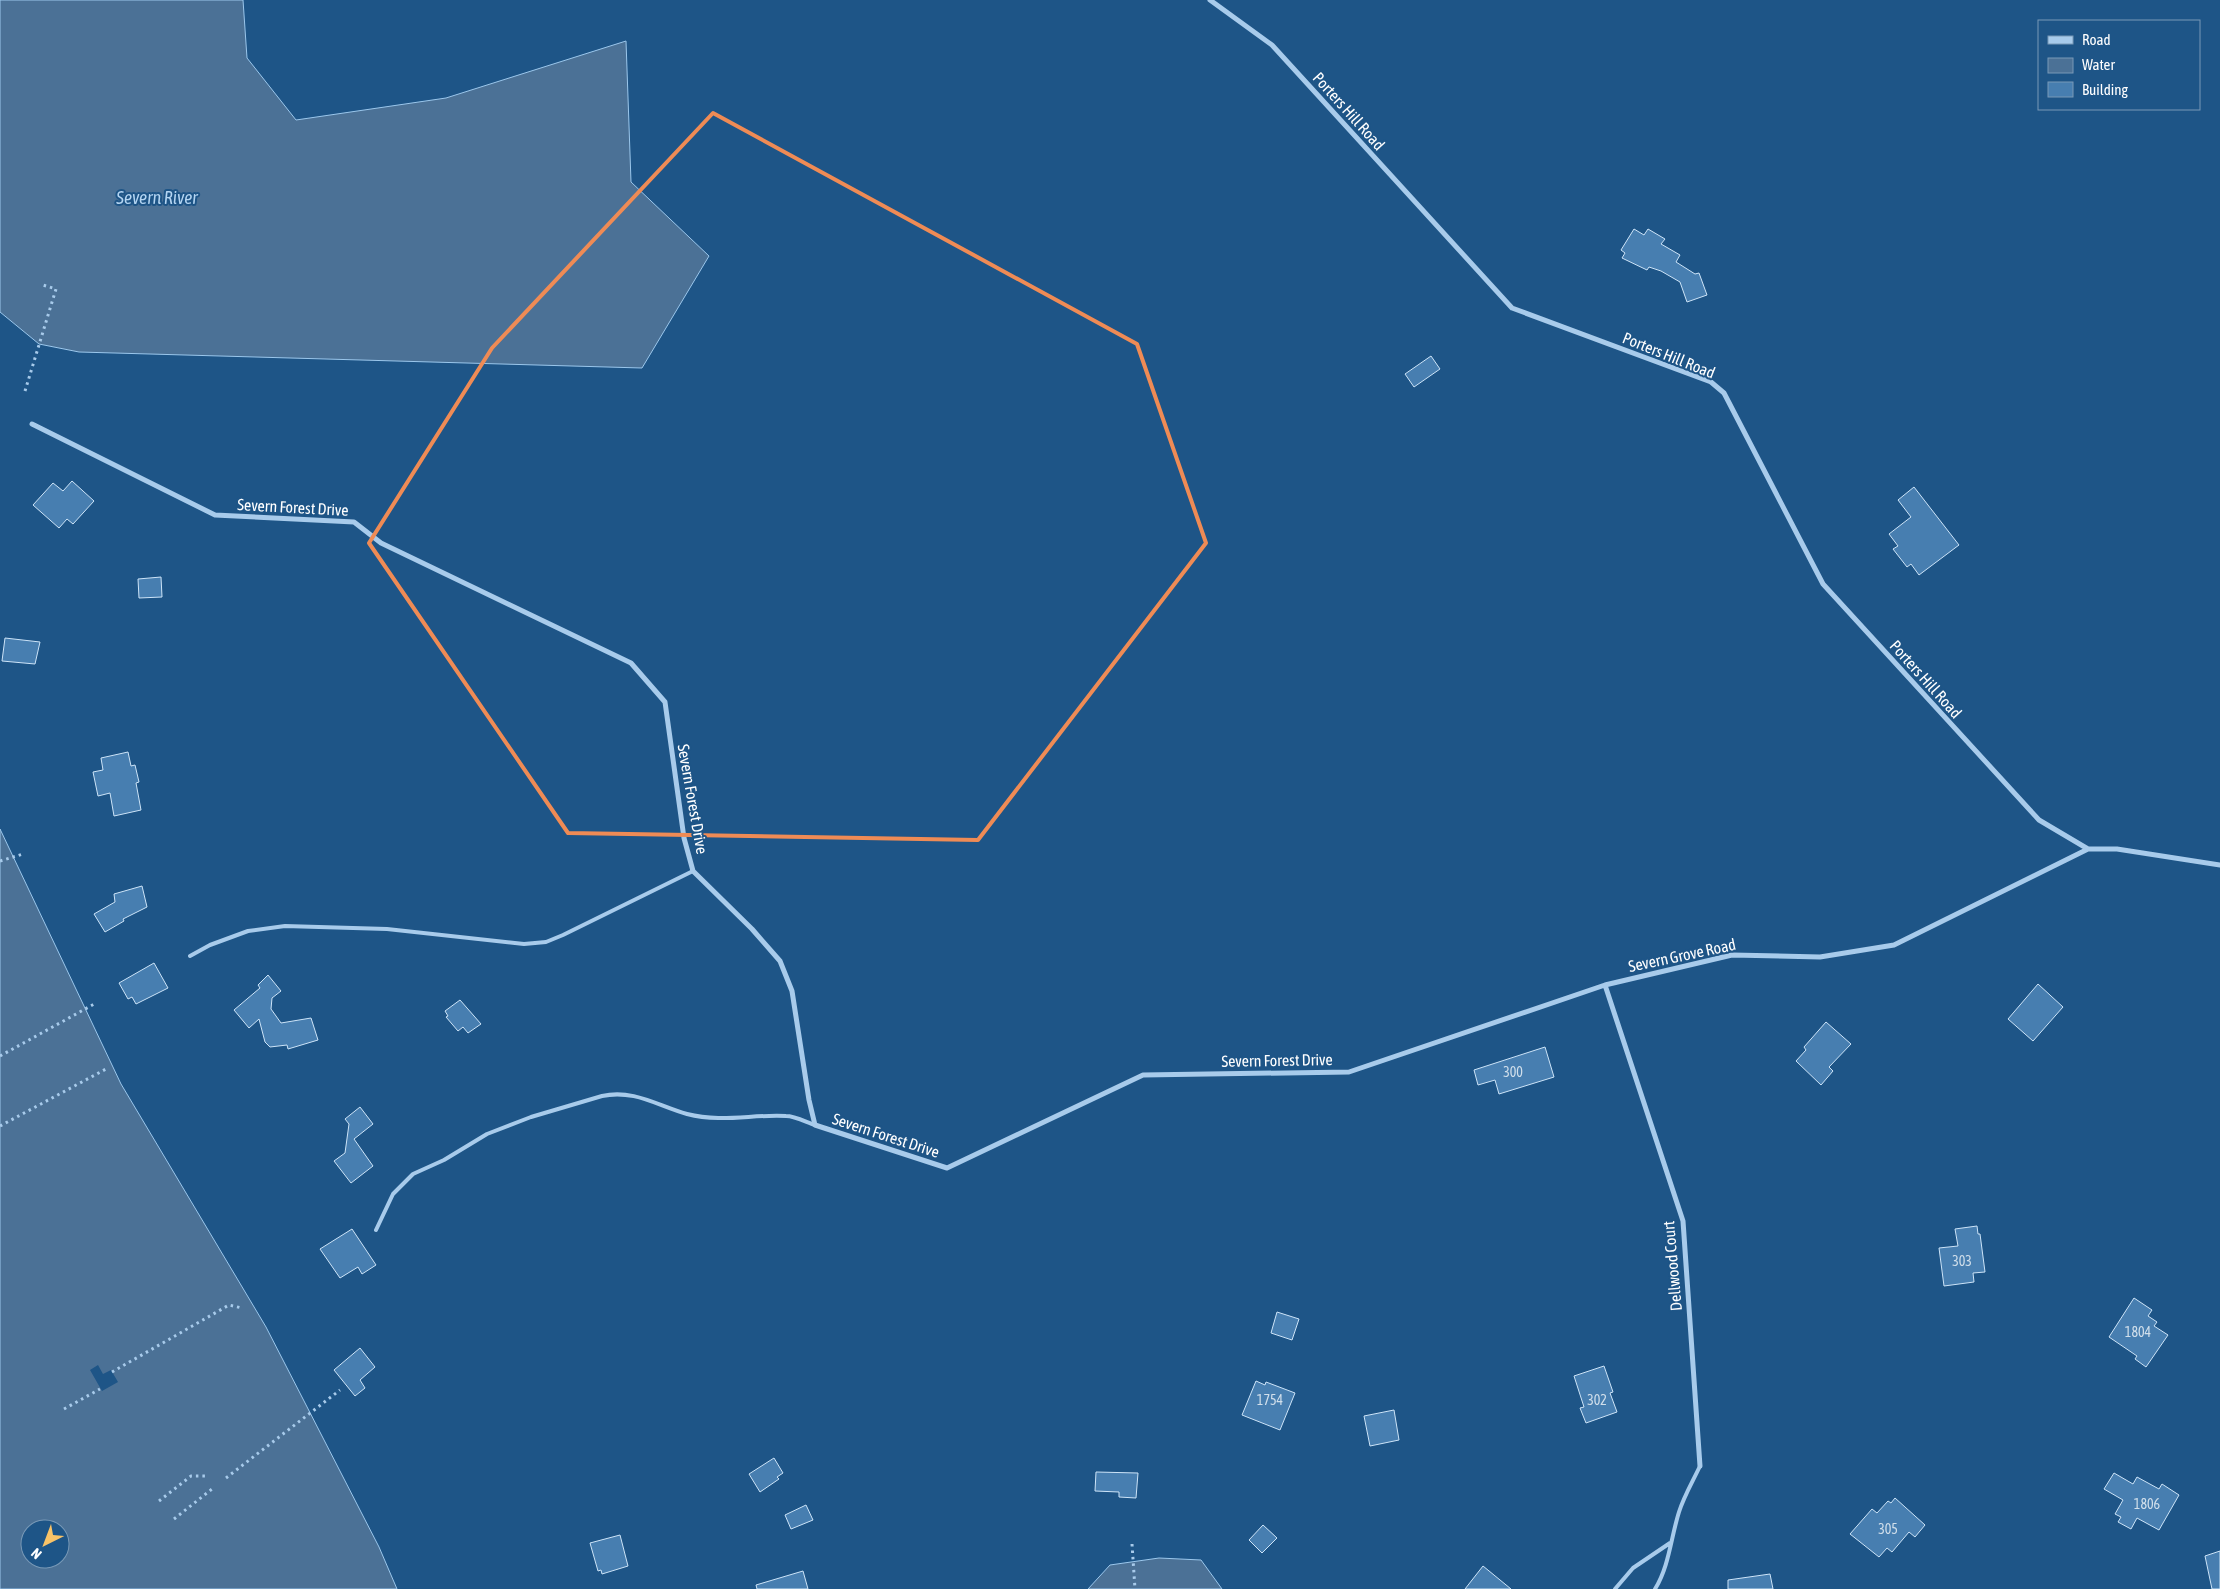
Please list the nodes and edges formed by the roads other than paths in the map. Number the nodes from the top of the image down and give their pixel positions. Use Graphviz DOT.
graph roads {
  1 [pos="1210,0"];
  2 [pos="32,424"];
  3 [pos="2088,849"];
  4 [pos="2220,865"];
  5 [pos="694,871"];
  6 [pos="190,956"];
  7 [pos="1605,985"];
  8 [pos="1350,1072"];
  9 [pos="815,1125"];
  10 [pos="376,1230"];
  11 [pos="1700,1466"];
  12 [pos="1670,1543"];
  13 [pos="1615,1589"];
  14 [pos="1655,1589"];
  1 -- 3 [label="street, Porters Hill Road"];
  2 -- 5 [label="street, Severn Forest Drive"];
  3 -- 4 [label="street, Severn Grove Road"];
  3 -- 7 [label="street, Severn Grove Road"];
  5 -- 6 [label="lane"];
  5 -- 9 [label="street, Severn Forest Drive"];
  7 -- 8 [label="street, Severn Grove Road"];
  7 -- 11 [label="street, Dellwood Court"];
  8 -- 9 [label="street, Severn Forest Drive"];
  9 -- 10 [label="lane"];
  11 -- 12 [label="lane"];
  12 -- 13 [label="lane"];
  12 -- 14 [label="lane"];
}
